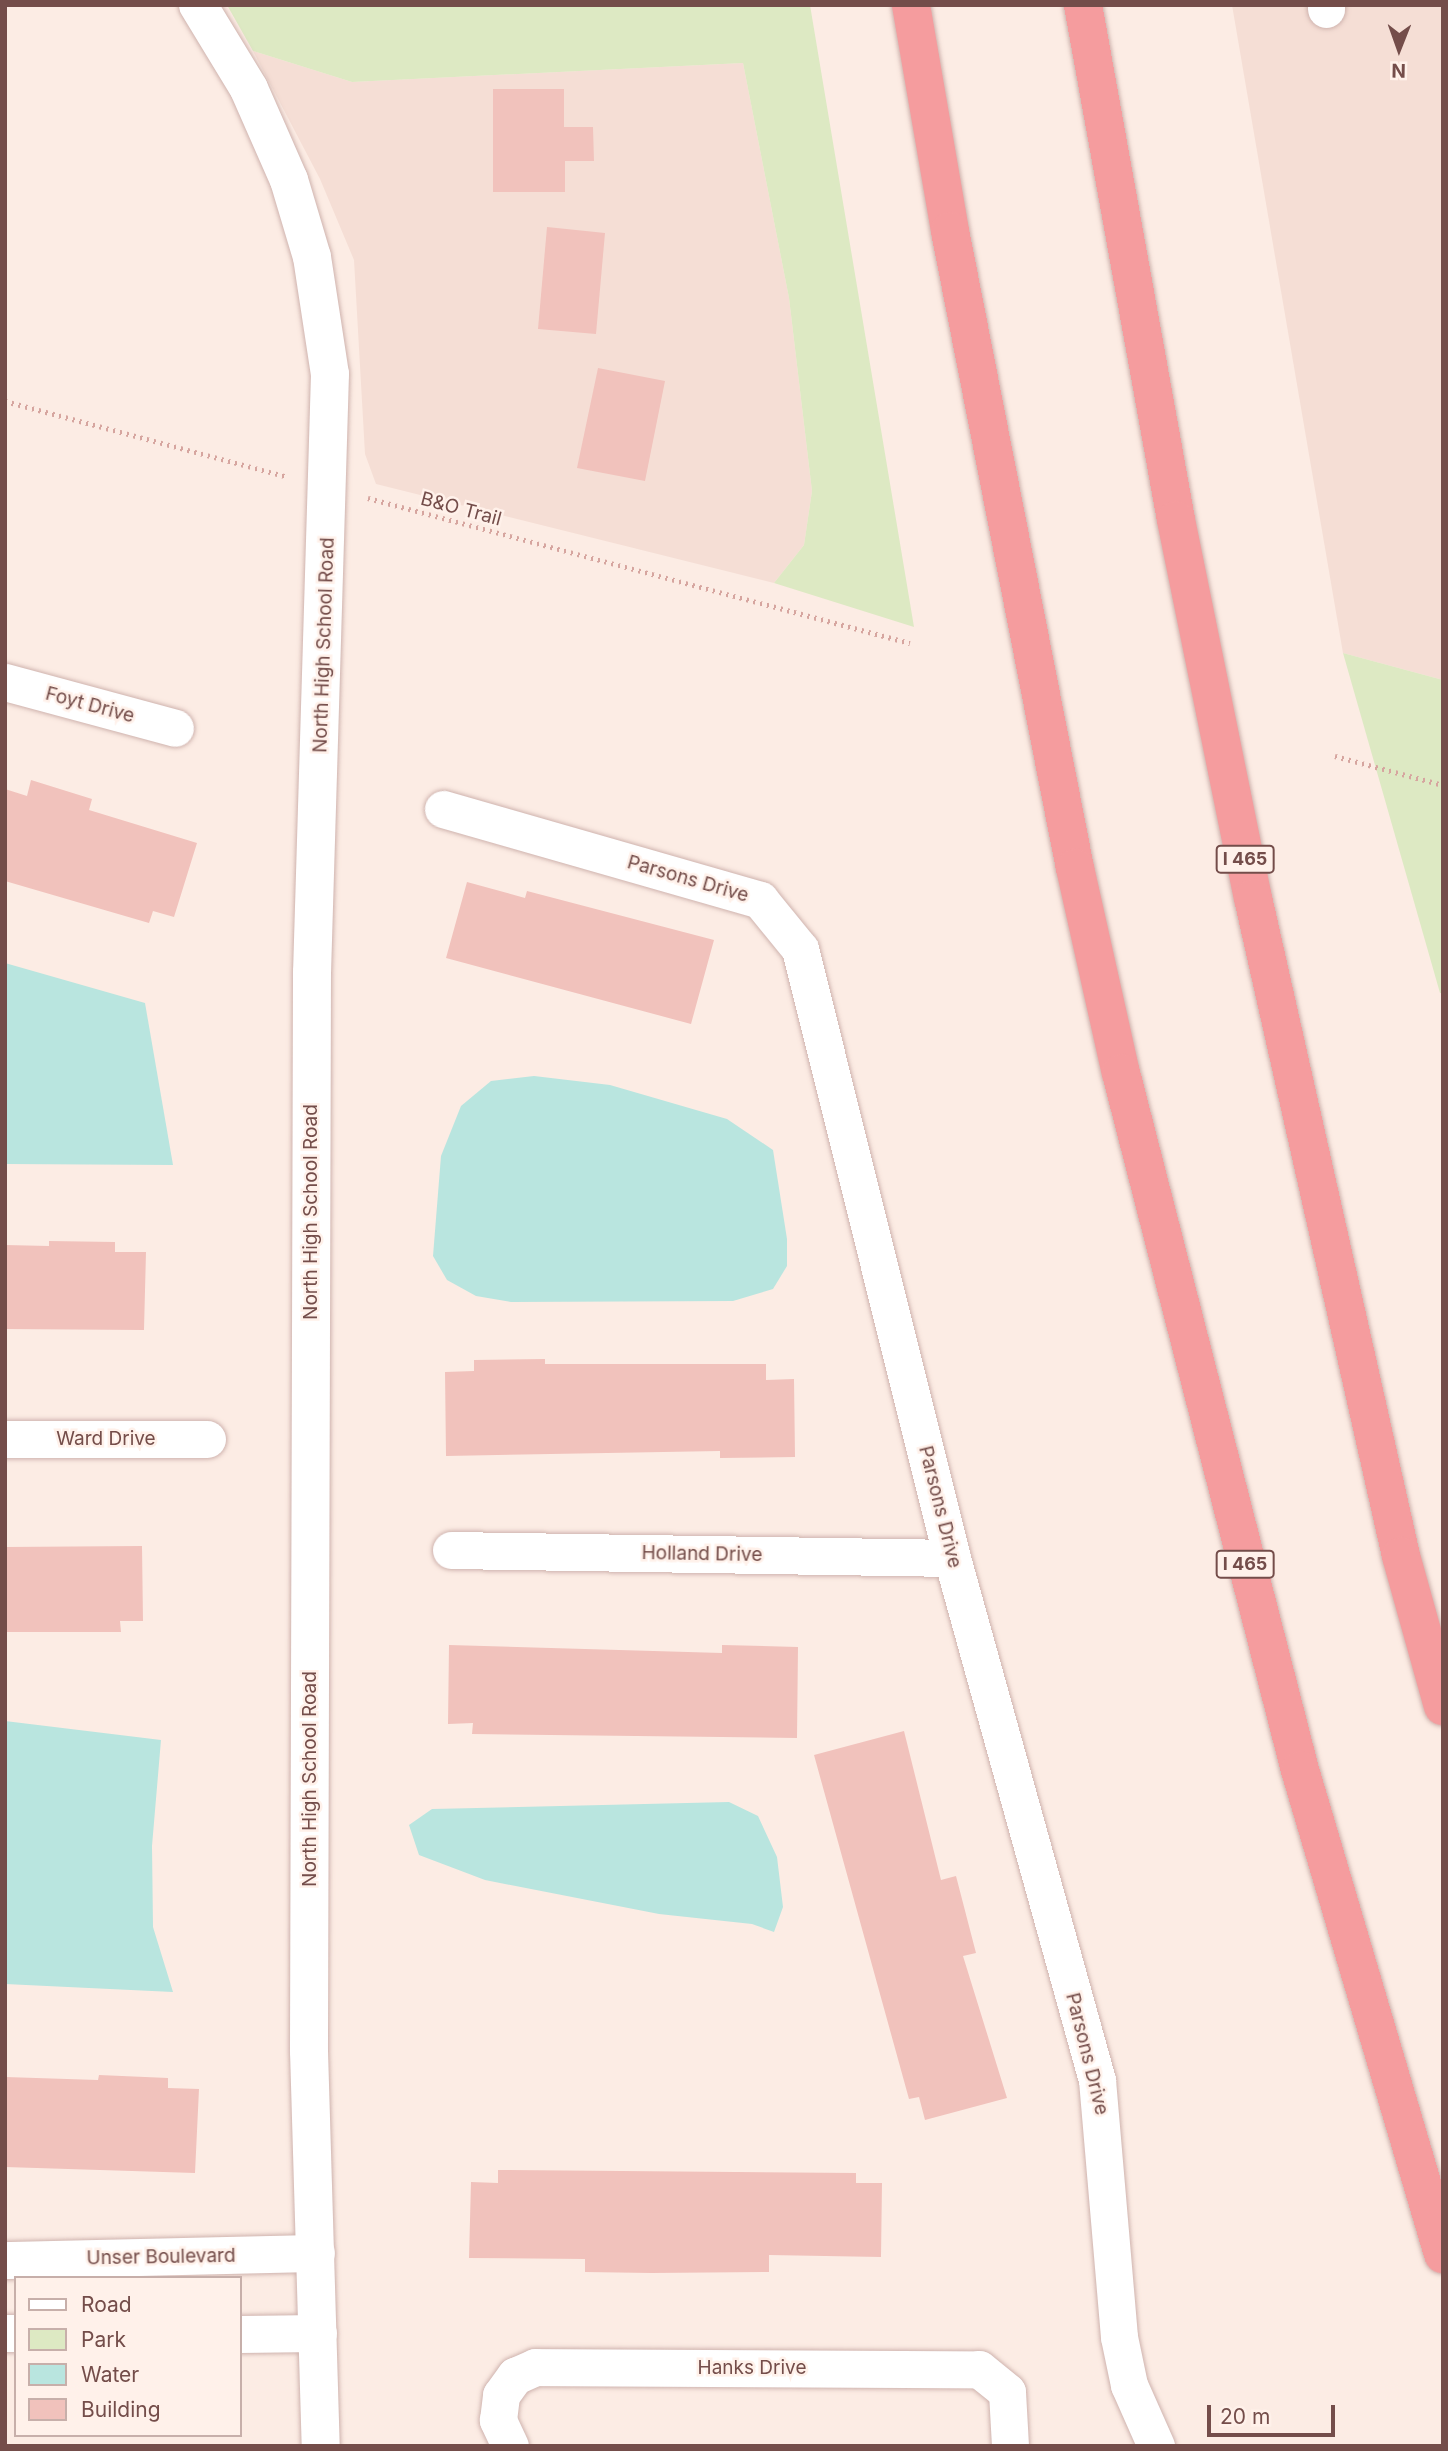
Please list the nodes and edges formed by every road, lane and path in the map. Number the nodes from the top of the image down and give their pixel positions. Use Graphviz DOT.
graph roads {
  1 [pos="198,5"];
  2 [pos="911,5"];
  3 [pos="1083,5"];
  4 [pos="5,401"];
  5 [pos="328,488"];
  6 [pos="910,643"];
  7 [pos="5,682"];
  8 [pos="175,728"];
  9 [pos="1335,756"];
  10 [pos="1443,785"];
  11 [pos="443,809"];
  12 [pos="5,1439"];
  13 [pos="207,1439"];
  14 [pos="451,1550"];
  15 [pos="952,1558"];
  16 [pos="1443,1706"];
  17 [pos="316,2253"];
  18 [pos="1443,2254"];
  19 [pos="5,2260"];
  20 [pos="318,2333"];
  21 [pos="242,2334"];
  22 [pos="1145,2443"];
  23 [pos="321,2446"];
  24 [pos="510,2446"];
  25 [pos="1010,2446"];
  1 -- 5 [label="street, North High School Road"];
  2 -- 18 [label="highway, I 465"];
  3 -- 16 [label="highway, I 465"];
  4 -- 5 [label="path, B&O Trail"];
  5 -- 6 [label="path, B&O Trail"];
  5 -- 17 [label="street, North High School Road"];
  7 -- 8 [label="street, Foyt Drive"];
  9 -- 10 [label="path"];
  11 -- 15 [label="street, Parsons Drive"];
  12 -- 13 [label="street, Ward Drive"];
  14 -- 15 [label="street, Holland Drive"];
  15 -- 22 [label="street, Parsons Drive"];
  17 -- 19 [label="street, Unser Boulevard"];
  17 -- 20 [label="street, North High School Road"];
  20 -- 21 [label="street"];
  20 -- 23 [label="street, North High School Road"];
  24 -- 25 [label="street, Hanks Drive"];
}
